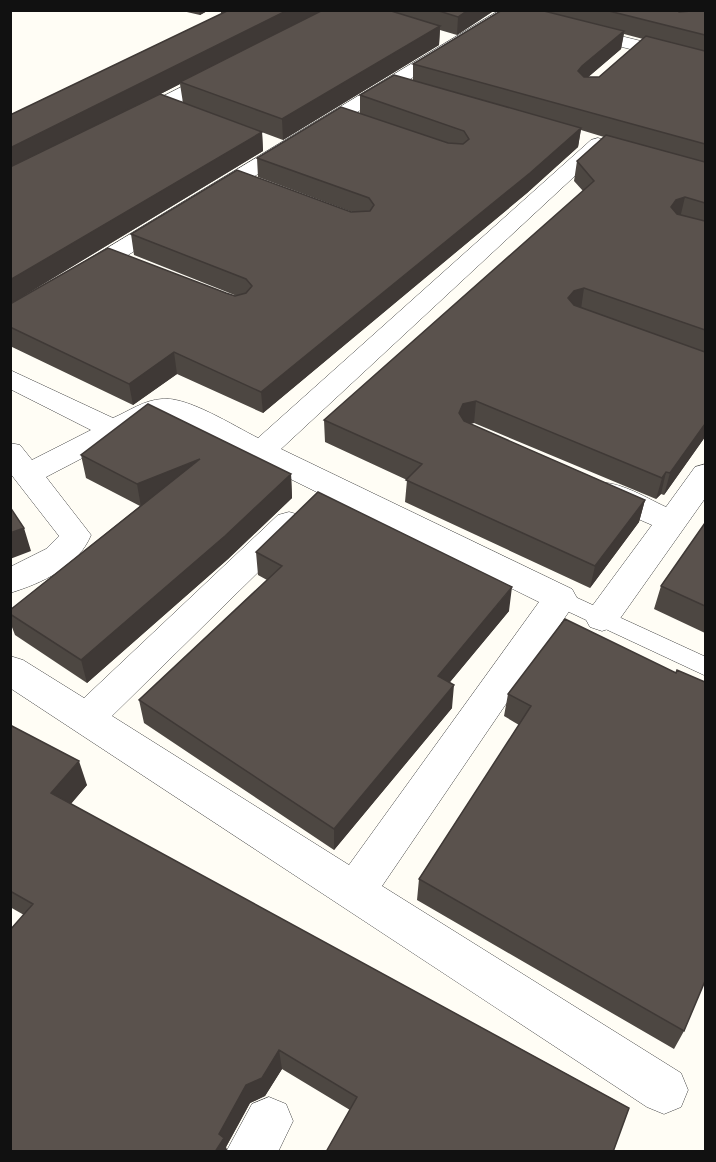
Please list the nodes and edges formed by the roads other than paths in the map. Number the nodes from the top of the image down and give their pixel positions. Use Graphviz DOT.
graph roads {
  1 [pos="517,14"];
  2 [pos="563,27"];
  3 [pos="437,36"];
  4 [pos="460,43"];
  5 [pos="639,46"];
  6 [pos="622,61"];
  7 [pos="242,62"];
  8 [pos="705,63"];
  9 [pos="392,85"];
  10 [pos="415,91"];
  11 [pos="161,104"];
  12 [pos="182,112"];
  13 [pos="340,117"];
  14 [pos="361,124"];
  15 [pos="111,130"];
  16 [pos="265,142"];
  17 [pos="598,144"];
  18 [pos="286,150"];
  19 [pos="237,180"];
  20 [pos="259,188"];
  21 [pos="10,318"];
  22 [pos="10,378"];
  23 [pos="112,429"];
  24 [pos="261,451"];
  25 [pos="19,463"];
  26 [pos="705,474"];
  27 [pos="578,480"];
  28 [pos="329,484"];
  29 [pos="671,521"];
  30 [pos="10,581"];
  31 [pos="560,598"];
  32 [pos="602,618"];
  33 [pos="705,667"];
  34 [pos="10,670"];
  35 [pos="86,719"];
  36 [pos="355,891"];
  37 [pos="664,1090"];
  1 -- 4 [label="street"];
  2 -- 5 [label="street"];
  3 -- 4 [label="street"];
  4 -- 9 [label="street"];
  5 -- 6 [label="street"];
  5 -- 8 [label="street"];
  7 -- 11 [label="street"];
  9 -- 10 [label="street"];
  9 -- 13 [label="street"];
  11 -- 12 [label="street"];
  11 -- 15 [label="street"];
  13 -- 14 [label="street"];
  13 -- 18 [label="street"];
  16 -- 18 [label="street"];
  17 -- 24 [label="street"];
  18 -- 19 [label="street"];
  19 -- 20 [label="street"];
  19 -- 21 [label="street"];
  22 -- 23 [label="street"];
  23 -- 24 [label="street"];
  23 -- 25 [label="street"];
  24 -- 28 [label="street"];
  25 -- 30 [label="street"];
  26 -- 29 [label="street"];
  27 -- 29 [label="street"];
  28 -- 31 [label="street"];
  28 -- 35 [label="street"];
  29 -- 32 [label="street"];
  31 -- 32 [label="lane"];
  31 -- 36 [label="street"];
  32 -- 33 [label="lane"];
  34 -- 35 [label="street"];
  35 -- 36 [label="street"];
  36 -- 37 [label="street"];
}
